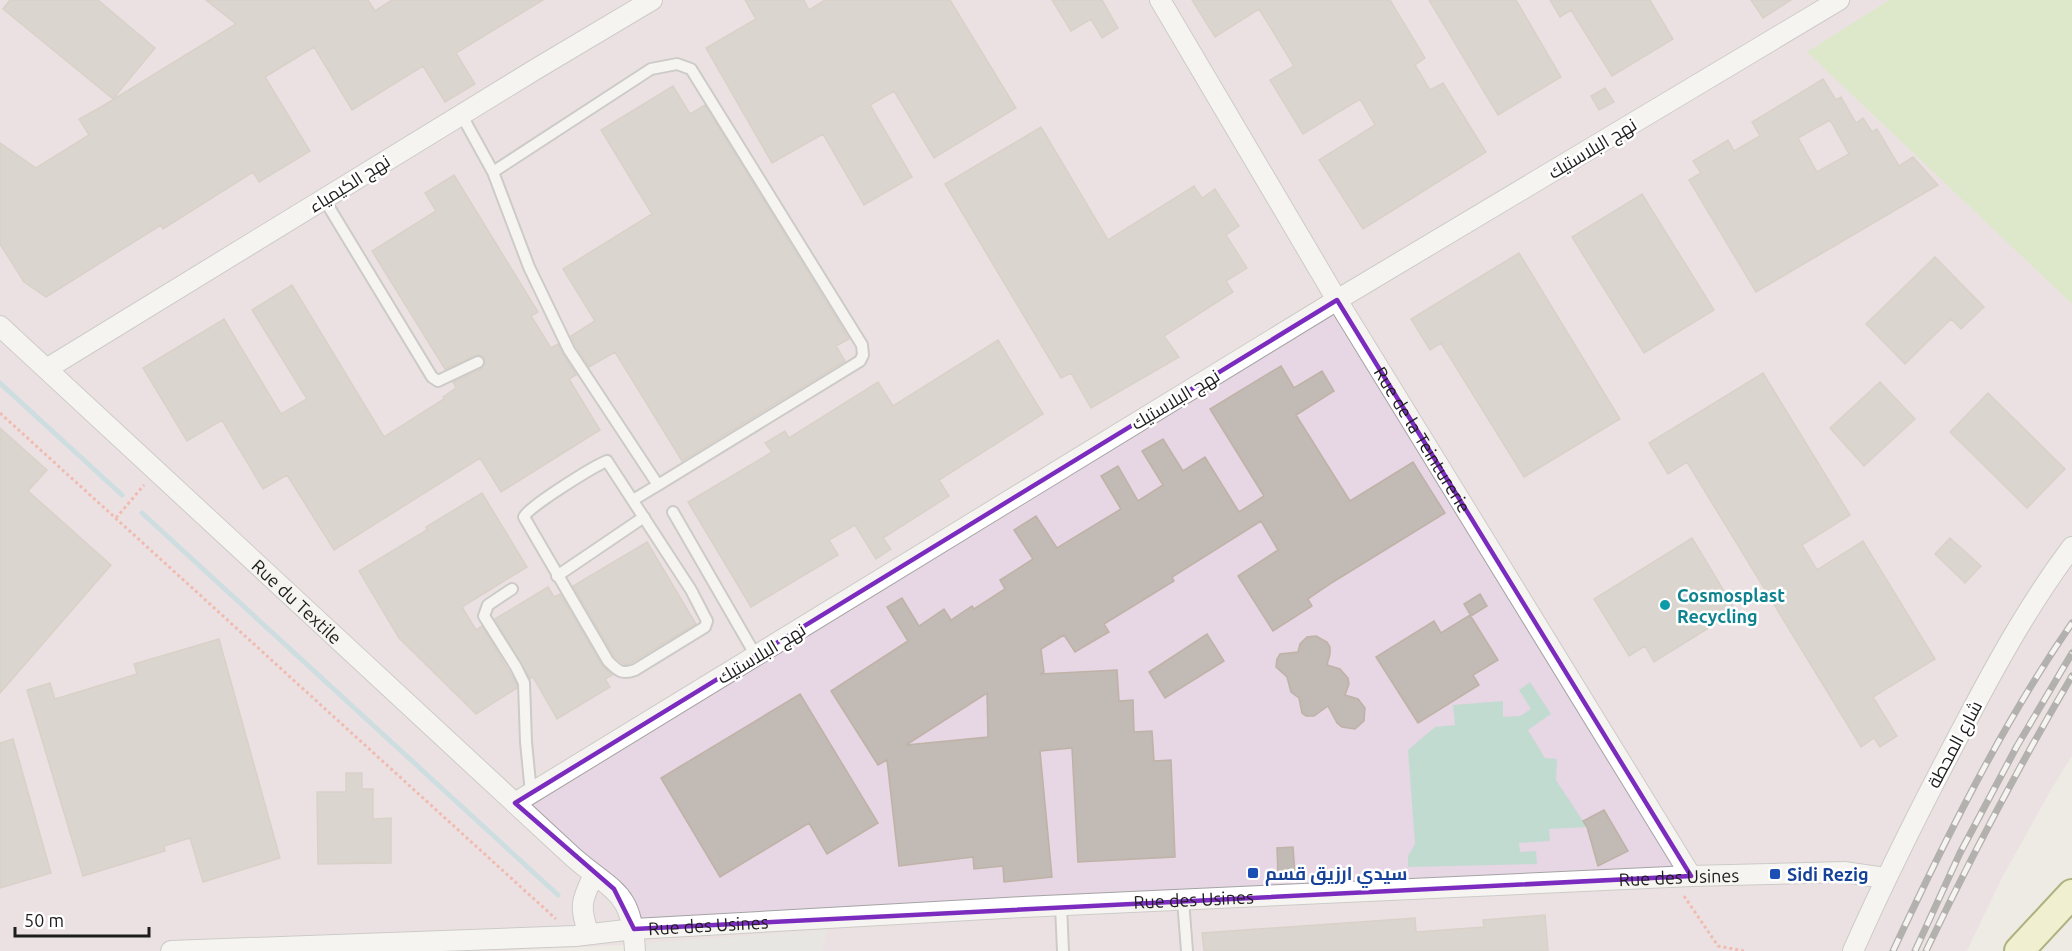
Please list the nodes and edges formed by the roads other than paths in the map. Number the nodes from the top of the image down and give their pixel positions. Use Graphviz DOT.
graph roads {
  1 [pos="652,0"];
  2 [pos="1160,0"];
  3 [pos="1839,0"];
  4 [pos="461,114"];
  5 [pos="493,172"];
  6 [pos="324,199"];
  7 [pos="1337,300"];
  8 [pos="0,326"];
  9 [pos="478,362"];
  10 [pos="48,368"];
  11 [pos="658,485"];
  12 [pos="633,500"];
  13 [pos="673,512"];
  14 [pos="644,517"];
  15 [pos="2072,547"];
  16 [pos="557,576"];
  17 [pos="512,589"];
  18 [pos="756,656"];
  19 [pos="523,798"];
  20 [pos="594,875"];
  21 [pos="1684,877"];
  22 [pos="1886,878"];
  23 [pos="2072,894"];
  24 [pos="1183,900"];
  25 [pos="1061,906"];
  26 [pos="634,929"];
  27 [pos="582,935"];
  28 [pos="171,951"];
  29 [pos="635,951"];
  30 [pos="1063,951"];
  31 [pos="1187,951"];
  32 [pos="1852,951"];
  33 [pos="2019,951"];
  1 -- 4 [label="street, نهج الكيمياء"];
  2 -- 7 [label="street, Rue de la Teinturerie"];
  3 -- 7 [label="street, نهج البلاستيك"];
  4 -- 5 [label="lane"];
  4 -- 6 [label="street, نهج الكيمياء"];
  5 -- 11 [label="lane"];
  5 -- 11 [label="lane"];
  6 -- 9 [label="lane"];
  6 -- 10 [label="street, نهج الكيمياء"];
  7 -- 18 [label="street, نهج البلاستيك"];
  7 -- 21 [label="street, Rue de la Teinturerie"];
  8 -- 10 [label="street, Rue du Textile"];
  10 -- 19 [label="street, Rue du Textile"];
  11 -- 12 [label="lane"];
  12 -- 14 [label="lane"];
  12 -- 16 [label="lane"];
  13 -- 18 [label="lane"];
  14 -- 16 [label="lane"];
  14 -- 16 [label="lane"];
  15 -- 22 [label="street, شارع المحطة"];
  17 -- 19 [label="lane"];
  18 -- 19 [label="street, نهج البلاستيك"];
  19 -- 20 [label="street, Rue du Textile"];
  20 -- 26 [label="street, Rue du Textile"];
  20 -- 27 [label="street"];
  21 -- 22 [label="street, Rue des Usines"];
  21 -- 24 [label="street, Rue des Usines"];
  22 -- 32 [label="street, شارع المحطة"];
  23 -- 33 [label="street"];
  24 -- 25 [label="street, Rue des Usines"];
  24 -- 31 [label="lane"];
  25 -- 26 [label="street, Rue des Usines"];
  25 -- 30 [label="lane"];
  26 -- 27 [label="street, Rue des Usines"];
  26 -- 29 [label="street, Rue du Textile"];
  27 -- 28 [label="street, Rue des Usines"];
}
